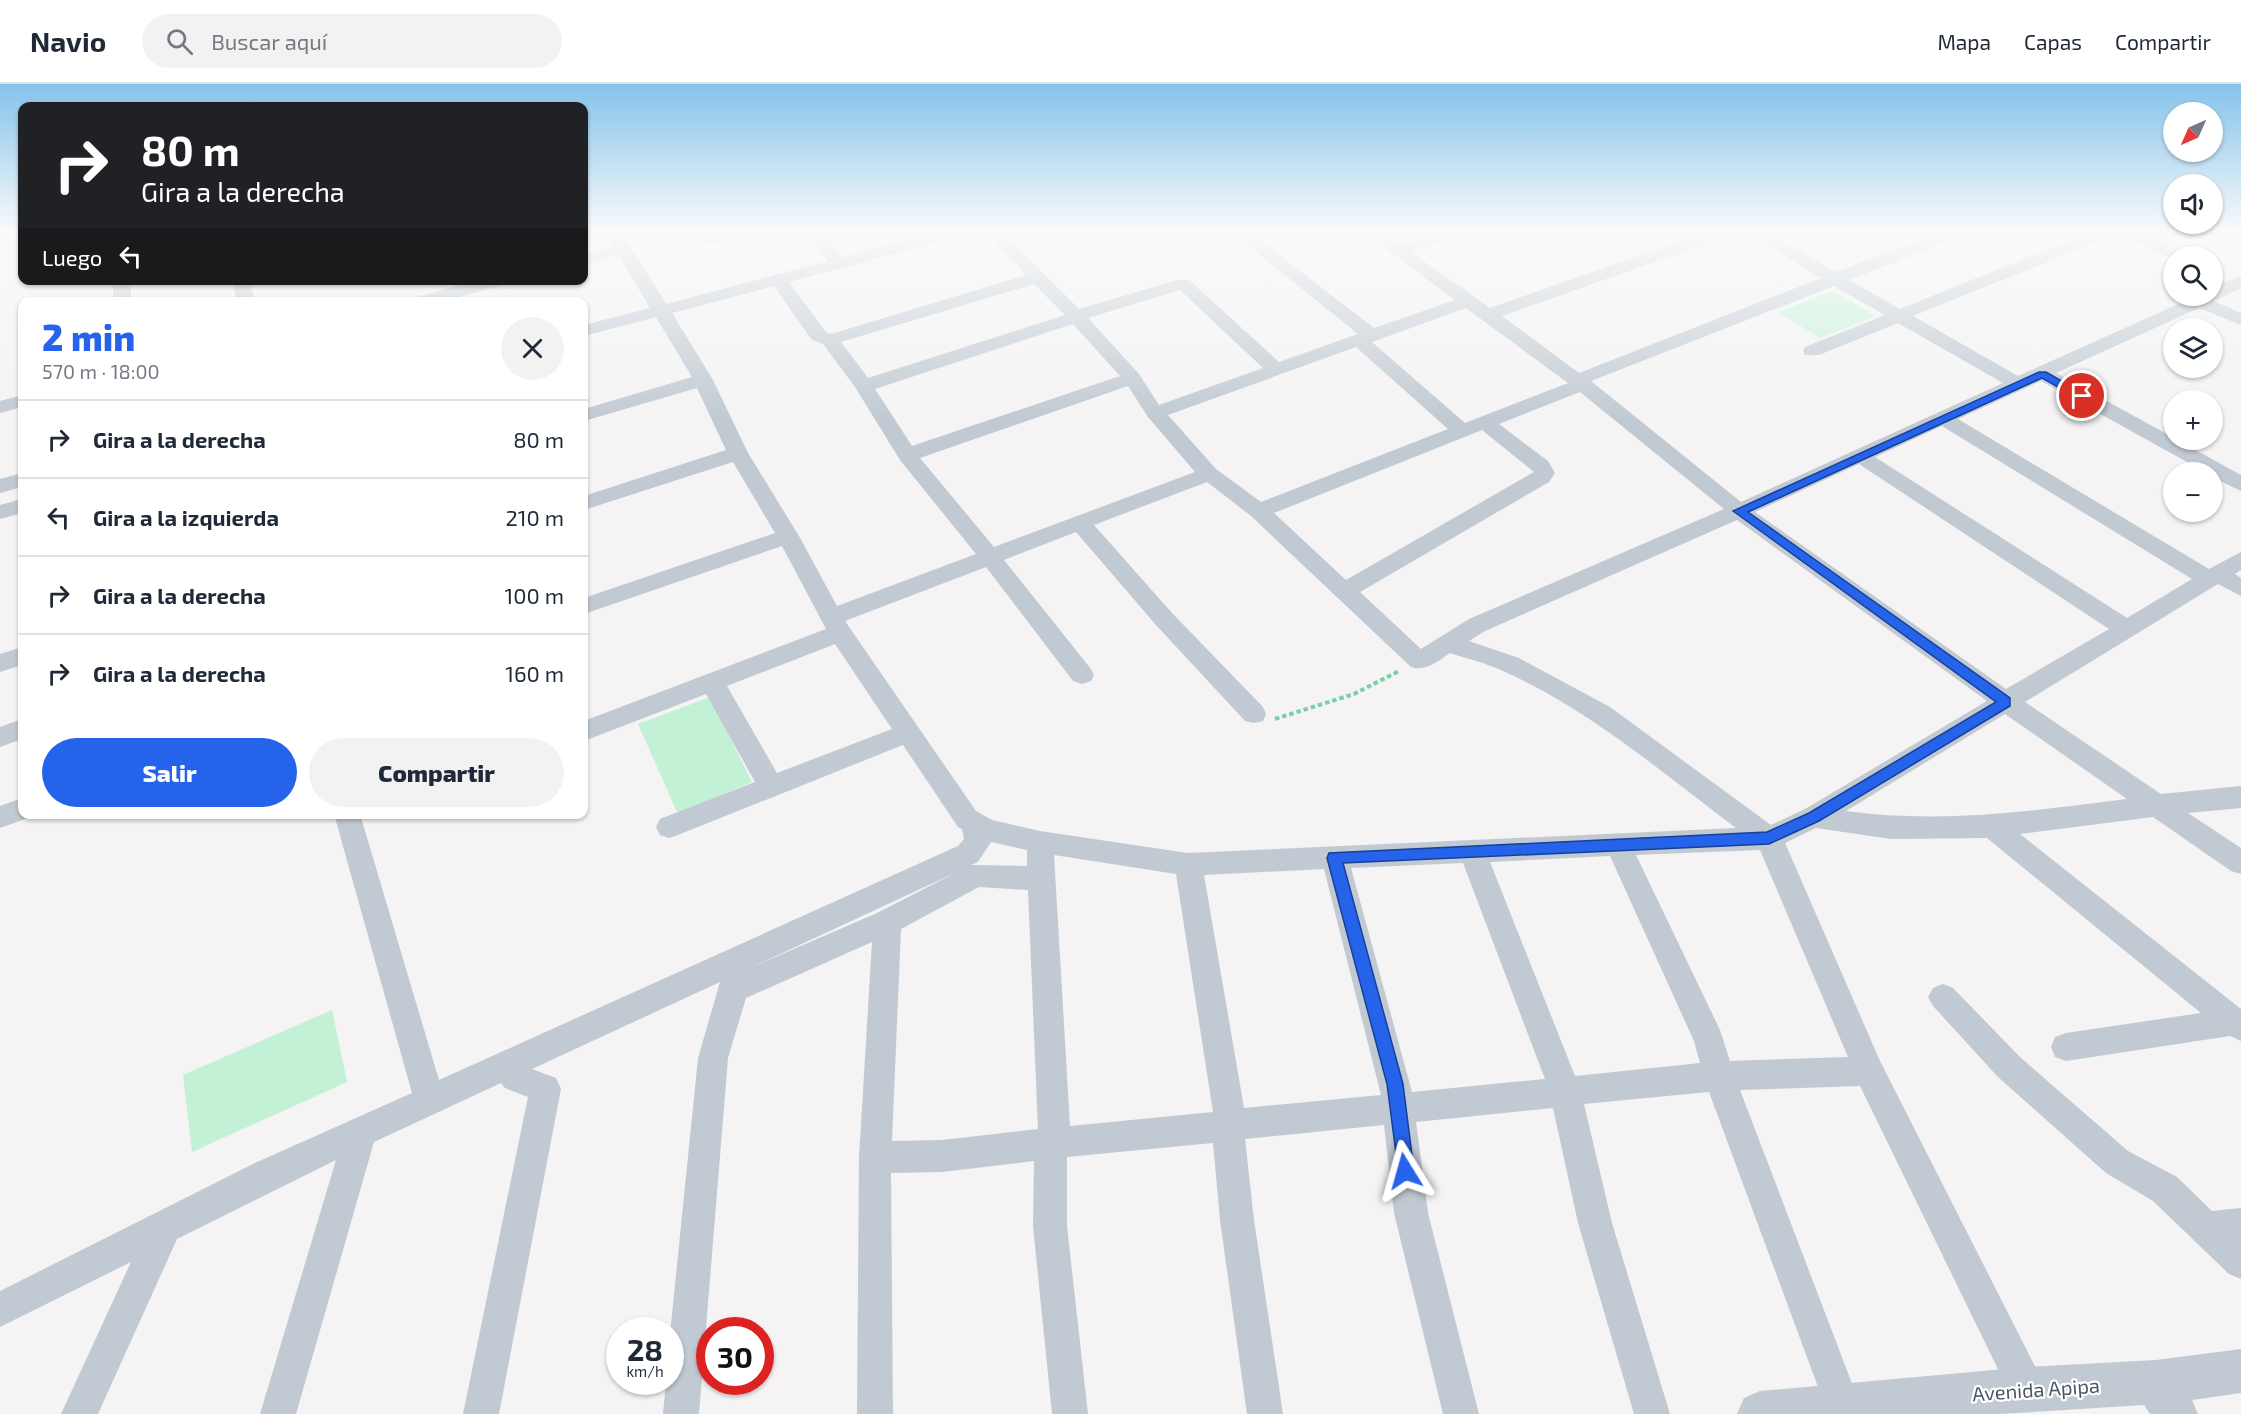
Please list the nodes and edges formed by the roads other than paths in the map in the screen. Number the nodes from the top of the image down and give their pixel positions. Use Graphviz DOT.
graph roads {
  1 [pos="652,295"];
  2 [pos="716,295"];
  3 [pos="790,295"];
  4 [pos="978,295"];
  5 [pos="1056,295"];
  6 [pos="1144,295"];
  7 [pos="1195,295"];
  8 [pos="1314,295"];
  9 [pos="1460,295"];
  10 [pos="1544,295"];
  11 [pos="1797,295"];
  12 [pos="1860,295"];
  13 [pos="1954,295"];
  14 [pos="1468,301"];
  15 [pos="2188,306"];
  16 [pos="2220,306"];
  17 [pos="661,310"];
  18 [pos="1488,315"];
  19 [pos="1077,317"];
  20 [pos="1899,318"];
  21 [pos="2241,320"];
  22 [pos="588,330"];
  23 [pos="1365,338"];
  24 [pos="830,340"];
  25 [pos="1812,351"];
  26 [pos="1276,369"];
  27 [pos="2043,374"];
  28 [pos="1132,378"];
  29 [pos="703,380"];
  30 [pos="1580,382"];
  31 [pos="2018,384"];
  32 [pos="864,386"];
  33 [pos="18,402"];
  34 [pos="0,407"];
  35 [pos="1155,413"];
  36 [pos="588,414"];
  37 [pos="1944,419"];
  38 [pos="1485,423"];
  39 [pos="1462,431"];
  40 [pos="738,453"];
  41 [pos="907,455"];
  42 [pos="1860,456"];
  43 [pos="1209,474"];
  44 [pos="18,481"];
  45 [pos="2241,484"];
  46 [pos="0,486"];
  47 [pos="588,502"];
  48 [pos="18,507"];
  49 [pos="1259,511"];
  50 [pos="1739,511"];
  51 [pos="0,512"];
  52 [pos="1080,523"];
  53 [pos="788,536"];
  54 [pos="991,558"];
  55 [pos="2241,560"];
  56 [pos="2213,576"];
  57 [pos="2241,588"];
  58 [pos="1343,592"];
  59 [pos="588,605"];
  60 [pos="836,625"];
  61 [pos="2128,630"];
  62 [pos="1448,643"];
  63 [pos="18,657"];
  64 [pos="0,663"];
  65 [pos="1082,675"];
  66 [pos="712,682"];
  67 [pos="2006,702"];
  68 [pos="1254,714"];
  69 [pos="588,729"];
  70 [pos="18,730"];
  71 [pos="907,733"];
  72 [pos="0,736"];
  73 [pos="771,786"];
  74 [pos="2241,797"];
  75 [pos="2159,805"];
  76 [pos="18,810"];
  77 [pos="0,817"];
  78 [pos="1814,817"];
  79 [pos="356,819"];
  80 [pos="975,826"];
  81 [pos="669,827"];
  82 [pos="1992,827"];
  83 [pos="1769,838"];
  84 [pos="1040,842"];
  85 [pos="1619,847"];
  86 [pos="1473,853"];
  87 [pos="1335,858"];
  88 [pos="2241,863"];
  89 [pos="1188,864"];
  90 [pos="1042,879"];
  91 [pos="887,922"];
  92 [pos="735,975"];
  93 [pos="1943,997"];
  94 [pos="2238,1024"];
  95 [pos="2066,1047"];
  96 [pos="506,1066"];
  97 [pos="1869,1071"];
  98 [pos="1719,1076"];
  99 [pos="1566,1093"];
  100 [pos="430,1102"];
  101 [pos="1396,1109"];
  102 [pos="1227,1125"];
  103 [pos="361,1131"];
  104 [pos="1054,1143"];
  105 [pos="875,1156"];
  106 [pos="2241,1225"];
  107 [pos="165,1226"];
  108 [pos="2206,1228"];
  109 [pos="2241,1262"];
  110 [pos="0,1310"];
  111 [pos="2241,1371"];
  112 [pos="2026,1389"];
  113 [pos="2166,1398"];
  114 [pos="1843,1407"];
  115 [pos="78,1414"];
  116 [pos="278,1414"];
  117 [pos="481,1414"];
  118 [pos="681,1414"];
  119 [pos="875,1414"];
  120 [pos="1070,1414"];
  121 [pos="1265,1414"];
  122 [pos="1461,1414"];
  123 [pos="1652,1414"];
  124 [pos="1760,1414"];
  1 -- 17 [label="street"];
  2 -- 17 [label="street"];
  3 -- 24 [label="street"];
  4 -- 24 [label="street"];
  5 -- 19 [label="street"];
  6 -- 19 [label="street"];
  7 -- 26 [label="street"];
  8 -- 23 [label="street"];
  9 -- 14 [label="street"];
  10 -- 18 [label="street"];
  11 -- 30 [label="street"];
  12 -- 20 [label="street"];
  13 -- 20 [label="street"];
  14 -- 18 [label="street"];
  14 -- 23 [label="street"];
  15 -- 27 [label="street"];
  16 -- 21 [label="street"];
  17 -- 22 [label="street"];
  17 -- 29 [label="street"];
  18 -- 30 [label="street"];
  19 -- 28 [label="street"];
  19 -- 32 [label="street"];
  20 -- 25 [label="street"];
  20 -- 31 [label="street"];
  23 -- 26 [label="street"];
  23 -- 39 [label="street"];
  24 -- 32 [label="street"];
  26 -- 35 [label="street"];
  27 -- 31 [label="street"];
  27 -- 45 [label="street"];
  28 -- 35 [label="street"];
  28 -- 41 [label="street"];
  29 -- 36 [label="street"];
  29 -- 40 [label="street"];
  30 -- 38 [label="street"];
  30 -- 50 [label="street"];
  31 -- 37 [label="street"];
  32 -- 41 [label="street"];
  33 -- 34 [label="street"];
  35 -- 43 [label="street"];
  37 -- 42 [label="street"];
  37 -- 56 [label="street"];
  38 -- 39 [label="street"];
  38 -- 58 [label="street"];
  39 -- 49 [label="street"];
  40 -- 47 [label="street"];
  40 -- 53 [label="street"];
  41 -- 54 [label="street"];
  42 -- 50 [label="street"];
  42 -- 61 [label="street"];
  43 -- 49 [label="street"];
  43 -- 52 [label="street"];
  44 -- 46 [label="street"];
  48 -- 51 [label="street"];
  49 -- 58 [label="street"];
  50 -- 62 [label="street"];
  50 -- 67 [label="street"];
  52 -- 54 [label="street"];
  52 -- 68 [label="street"];
  53 -- 59 [label="street"];
  53 -- 60 [label="street"];
  54 -- 60 [label="street"];
  54 -- 65 [label="street"];
  55 -- 56 [label="street"];
  56 -- 57 [label="street"];
  56 -- 61 [label="street"];
  58 -- 62 [label="street"];
  60 -- 66 [label="street"];
  60 -- 71 [label="street"];
  61 -- 67 [label="street"];
  62 -- 83 [label="street"];
  63 -- 64 [label="street"];
  66 -- 69 [label="street"];
  66 -- 73 [label="street"];
  67 -- 75 [label="street"];
  67 -- 78 [label="street"];
  70 -- 72 [label="street"];
  71 -- 73 [label="street"];
  71 -- 80 [label="street"];
  73 -- 81 [label="street"];
  74 -- 75 [label="street"];
  75 -- 82 [label="street"];
  75 -- 88 [label="street"];
  76 -- 77 [label="street"];
  78 -- 82 [label="street"];
  78 -- 83 [label="street"];
  79 -- 100 [label="street"];
  80 -- 84 [label="street"];
  80 -- 92 [label="street"];
  82 -- 94 [label="street"];
  83 -- 85 [label="street"];
  83 -- 97 [label="street"];
  84 -- 89 [label="street"];
  84 -- 90 [label="street"];
  85 -- 86 [label="street"];
  85 -- 98 [label="street"];
  86 -- 87 [label="street"];
  86 -- 99 [label="street"];
  87 -- 89 [label="street"];
  87 -- 101 [label="street"];
  89 -- 102 [label="street"];
  90 -- 91 [label="street"];
  90 -- 104 [label="street"];
  91 -- 92 [label="street"];
  91 -- 105 [label="street"];
  92 -- 96 [label="street"];
  92 -- 118 [label="street"];
  93 -- 108 [label="street"];
  94 -- 95 [label="street"];
  96 -- 100 [label="street"];
  96 -- 117 [label="street"];
  97 -- 98 [label="street"];
  97 -- 112 [label="street"];
  98 -- 99 [label="street"];
  98 -- 114 [label="street"];
  99 -- 101 [label="street"];
  99 -- 123 [label="street"];
  100 -- 103 [label="street"];
  101 -- 102 [label="street"];
  101 -- 122 [label="street"];
  102 -- 104 [label="street"];
  102 -- 121 [label="street"];
  103 -- 107 [label="street"];
  103 -- 116 [label="street"];
  104 -- 105 [label="street"];
  104 -- 120 [label="street"];
  105 -- 119 [label="street"];
  106 -- 108 [label="street"];
  107 -- 110 [label="street"];
  107 -- 115 [label="street"];
  108 -- 109 [label="street"];
  111 -- 113 [label="street, Avenida Apipa"];
  112 -- 113 [label="street, Avenida Apipa"];
  112 -- 114 [label="street, Avenida Apipa"];
  114 -- 124 [label="street, Avenida Apipa"];
}
